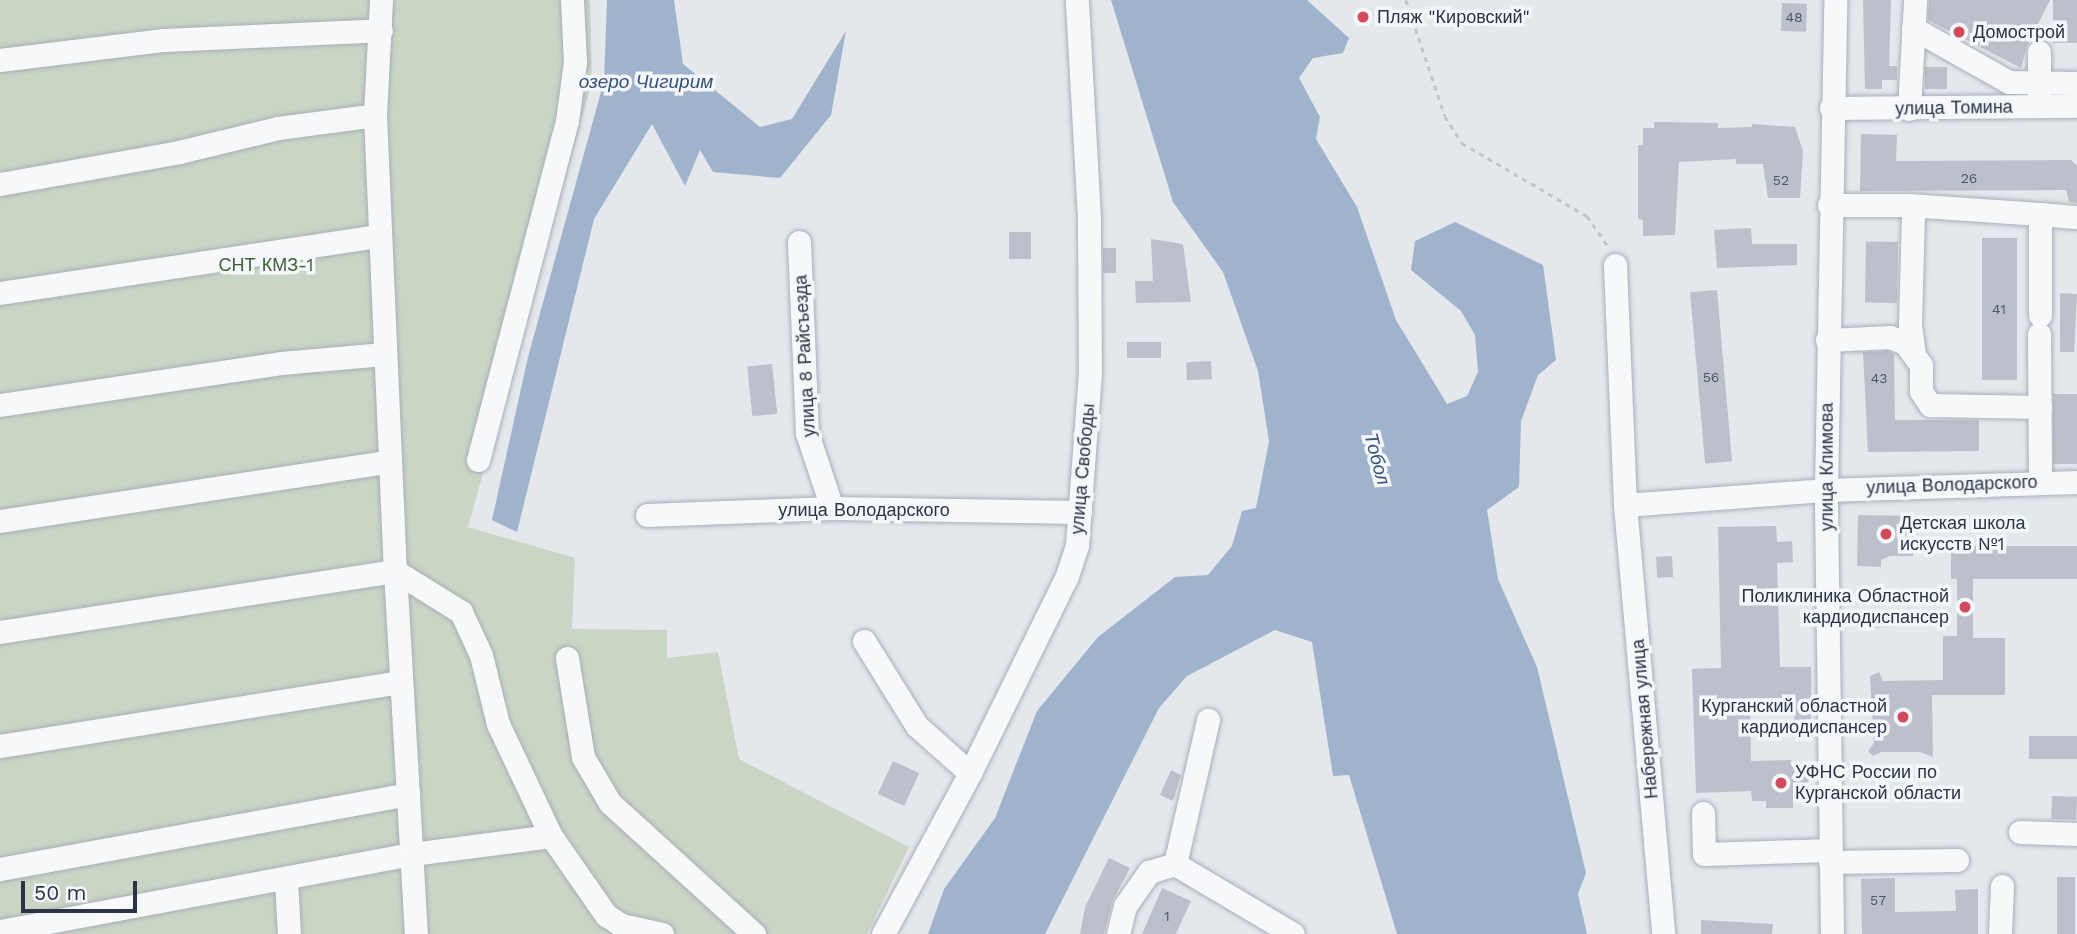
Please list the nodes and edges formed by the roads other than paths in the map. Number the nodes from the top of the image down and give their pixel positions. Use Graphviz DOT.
graph roads {
  1 [pos="381,0"];
  2 [pos="572,0"];
  3 [pos="1077,0"];
  4 [pos="1835,0"];
  5 [pos="1915,0"];
  6 [pos="1913,28"];
  7 [pos="380,30"];
  8 [pos="2039,52"];
  9 [pos="0,60"];
  10 [pos="2077,83"];
  11 [pos="2039,84"];
  12 [pos="2077,106"];
  13 [pos="2039,107"];
  14 [pos="1830,108"];
  15 [pos="1909,109"];
  16 [pos="375,115"];
  17 [pos="0,184"];
  18 [pos="1829,205"];
  19 [pos="1908,205"];
  20 [pos="2040,215"];
  21 [pos="2077,217"];
  22 [pos="379,236"];
  23 [pos="799,242"];
  24 [pos="1615,265"];
  25 [pos="0,293"];
  26 [pos="1827,340"];
  27 [pos="1914,352"];
  28 [pos="384,354"];
  29 [pos="0,405"];
  30 [pos="2040,407"];
  31 [pos="478,460"];
  32 [pos="387,462"];
  33 [pos="2040,482"];
  34 [pos="2077,482"];
  35 [pos="1826,490"];
  36 [pos="1625,505"];
  37 [pos="832,508"];
  38 [pos="1080,512"];
  39 [pos="647,515"];
  40 [pos="0,521"];
  41 [pos="395,571"];
  42 [pos="0,632"];
  43 [pos="864,641"];
  44 [pos="567,658"];
  45 [pos="399,682"];
  46 [pos="1208,720"];
  47 [pos="0,746"];
  48 [pos="970,772"];
  49 [pos="408,794"];
  50 [pos="1703,813"];
  51 [pos="2020,832"];
  52 [pos="2077,834"];
  53 [pos="551,835"];
  54 [pos="412,854"];
  55 [pos="1830,856"];
  56 [pos="1957,860"];
  57 [pos="1175,864"];
  58 [pos="0,869"];
  59 [pos="286,881"];
  60 [pos="2002,886"];
  61 [pos="48,928"];
  62 [pos="0,931"];
  63 [pos="289,934"];
  64 [pos="416,934"];
  65 [pos="661,934"];
  66 [pos="754,934"];
  67 [pos="883,934"];
  68 [pos="1118,934"];
  69 [pos="1293,934"];
  70 [pos="1663,934"];
  71 [pos="1832,934"];
  72 [pos="2000,934"];
  1 -- 7 [label="street"];
  2 -- 31 [label="street"];
  3 -- 38 [label="street, улица Свободы"];
  4 -- 14 [label="street, улица Климова"];
  5 -- 6 [label="street"];
  6 -- 11 [label="street"];
  6 -- 15 [label="street"];
  7 -- 9 [label="street"];
  7 -- 16 [label="street"];
  8 -- 11 [label="street"];
  10 -- 11 [label="street"];
  11 -- 13 [label="street"];
  12 -- 13 [label="street, улица Томина"];
  13 -- 15 [label="street, улица Томина"];
  14 -- 15 [label="street, улица Томина"];
  14 -- 18 [label="street, улица Климова"];
  16 -- 17 [label="street"];
  16 -- 22 [label="street"];
  18 -- 19 [label="street"];
  18 -- 26 [label="street, улица Климова"];
  19 -- 20 [label="street"];
  19 -- 27 [label="street"];
  20 -- 21 [label="street"];
  20 -- 30 [label="street"];
  22 -- 25 [label="street"];
  22 -- 28 [label="street"];
  23 -- 37 [label="street, улица 8 Райсъезда"];
  24 -- 36 [label="street, Набережная улица"];
  26 -- 27 [label="street"];
  26 -- 35 [label="street, улица Климова"];
  27 -- 30 [label="street"];
  28 -- 29 [label="street"];
  28 -- 32 [label="street"];
  30 -- 33 [label="street"];
  32 -- 40 [label="street"];
  32 -- 41 [label="street"];
  33 -- 34 [label="street, улица Володарского"];
  33 -- 35 [label="street, улица Володарского"];
  35 -- 36 [label="street"];
  35 -- 55 [label="street, улица Климова"];
  36 -- 70 [label="street, Набережная улица"];
  37 -- 38 [label="street, улица Володарского"];
  37 -- 39 [label="street, улица Володарского"];
  38 -- 48 [label="street, улица Свободы"];
  41 -- 42 [label="street"];
  41 -- 45 [label="street"];
  41 -- 53 [label="street"];
  43 -- 48 [label="street"];
  44 -- 66 [label="street"];
  45 -- 47 [label="street"];
  45 -- 49 [label="street"];
  46 -- 57 [label="street"];
  48 -- 67 [label="street, улица Свободы"];
  49 -- 54 [label="street"];
  49 -- 58 [label="street"];
  50 -- 55 [label="street"];
  51 -- 52 [label="street"];
  53 -- 54 [label="street"];
  53 -- 65 [label="street"];
  54 -- 59 [label="street"];
  54 -- 64 [label="street"];
  55 -- 56 [label="street"];
  55 -- 71 [label="street, улица Климова"];
  57 -- 68 [label="street"];
  57 -- 69 [label="street"];
  59 -- 61 [label="street"];
  59 -- 63 [label="street"];
  60 -- 72 [label="street"];
  61 -- 62 [label="street"];
}
